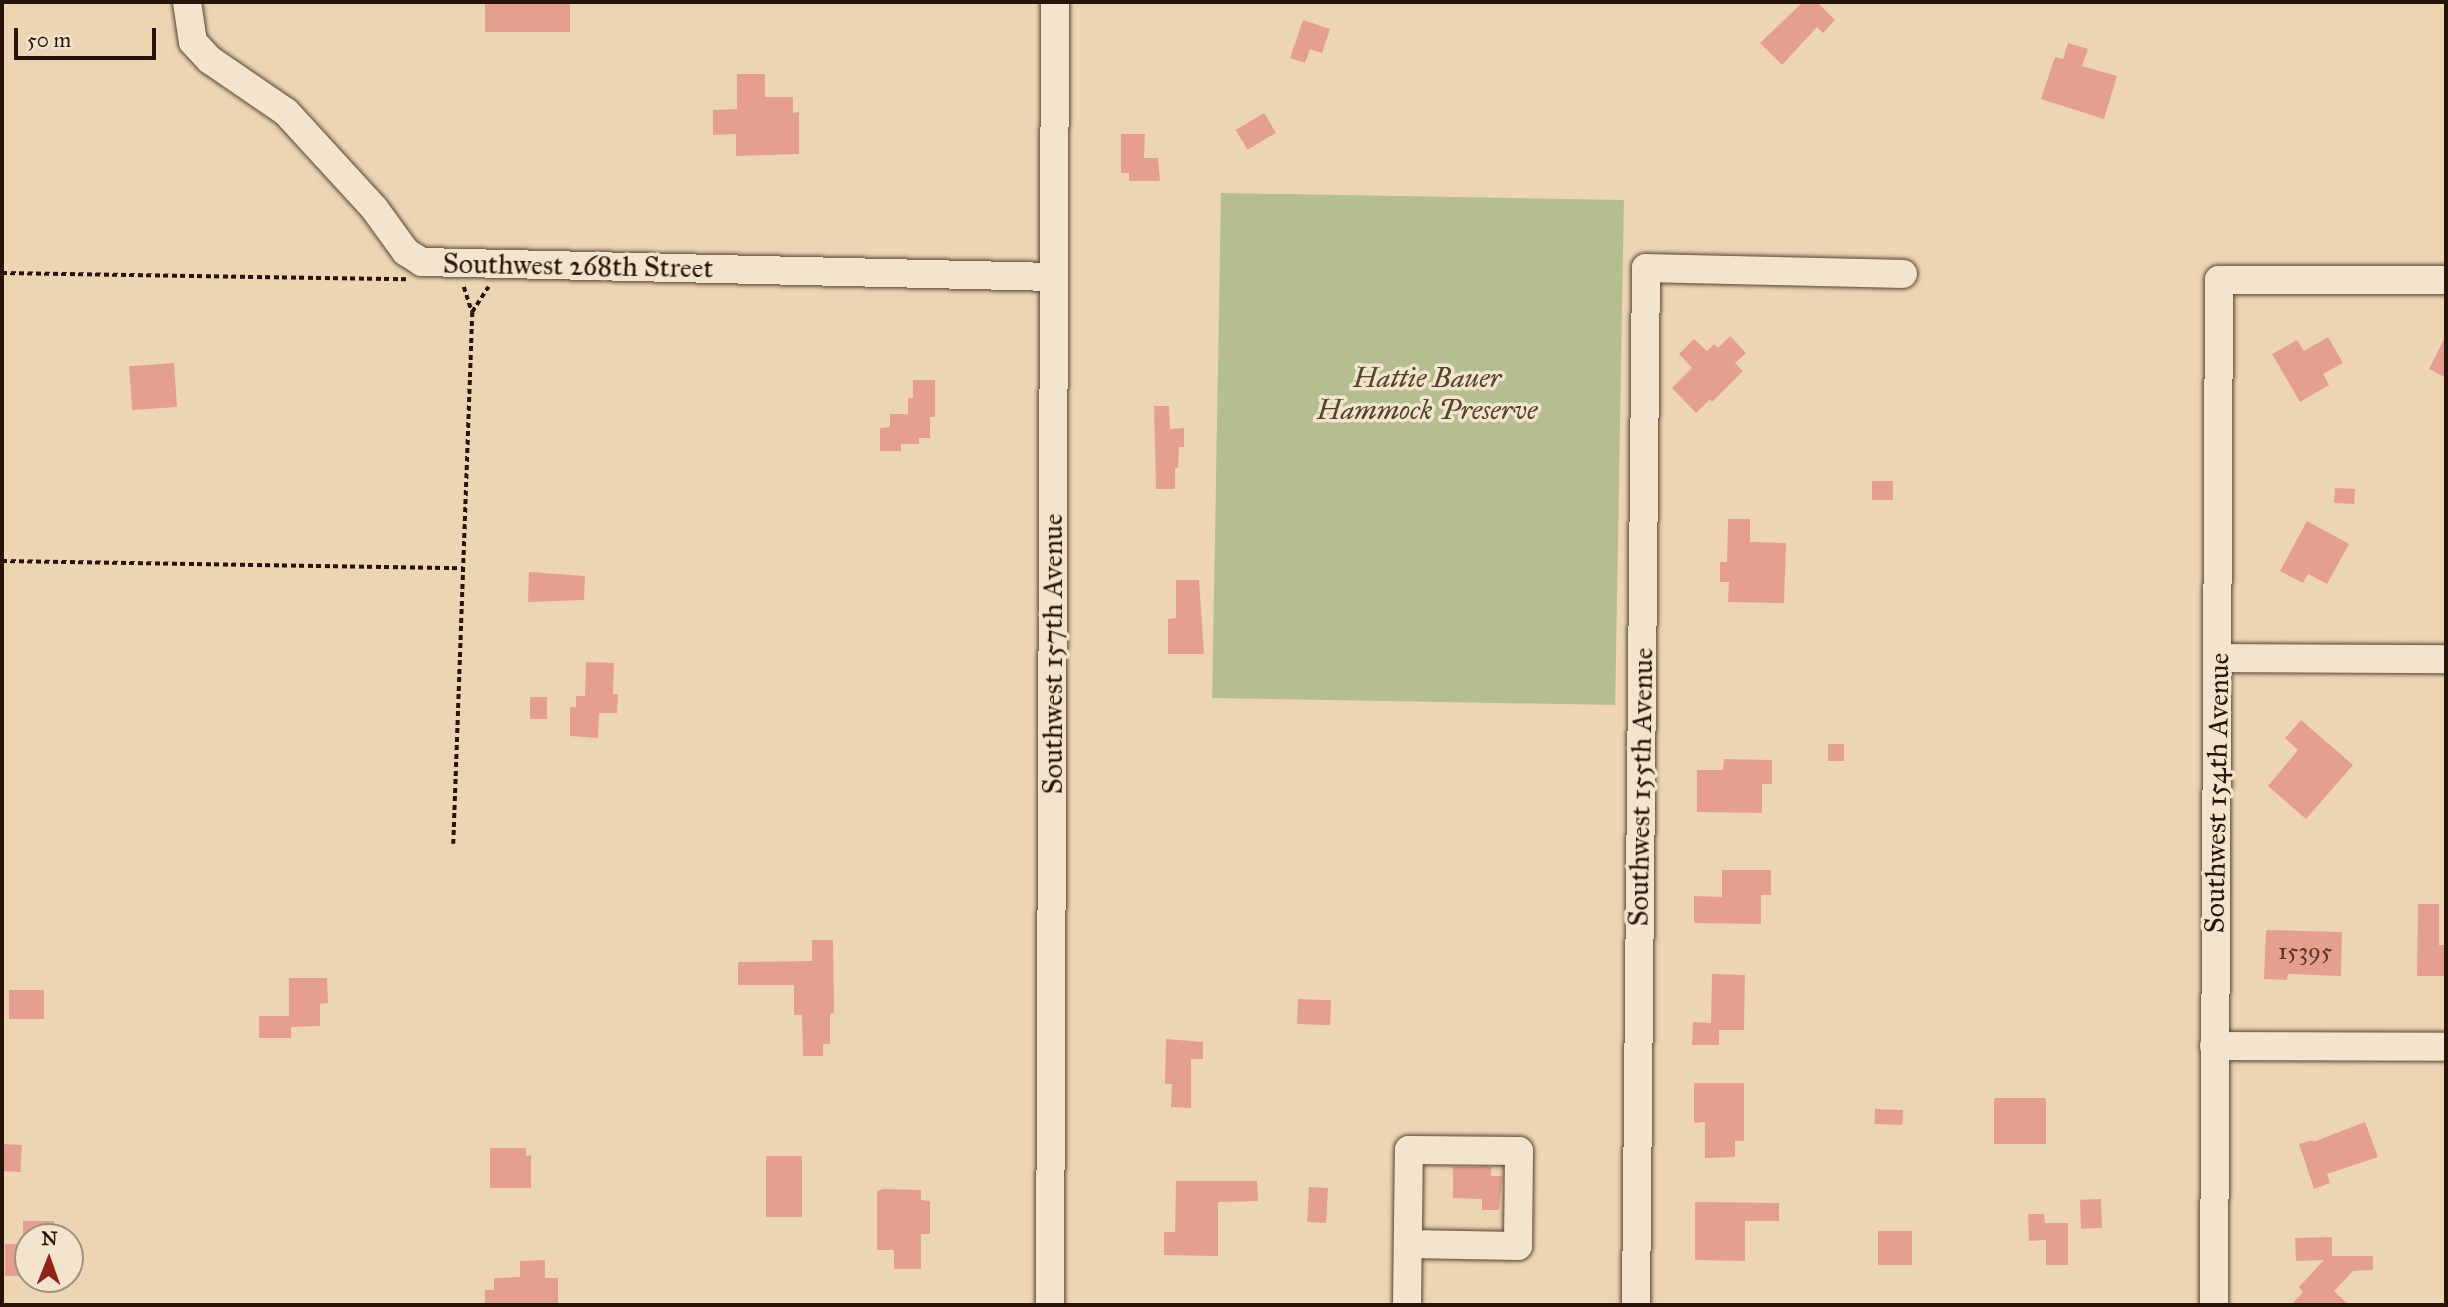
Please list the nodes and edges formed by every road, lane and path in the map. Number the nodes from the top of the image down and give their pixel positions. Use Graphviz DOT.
graph roads {
  1 [pos="187,2"];
  2 [pos="1055,2"];
  3 [pos="502,264"];
  4 [pos="2,273"];
  5 [pos="1903,274"];
  6 [pos="1053,277"];
  7 [pos="407,279"];
  8 [pos="462,280"];
  9 [pos="2446,280"];
  10 [pos="472,312"];
  11 [pos="2,561"];
  12 [pos="463,568"];
  13 [pos="2219,658"];
  14 [pos="2446,659"];
  15 [pos="453,844"];
  16 [pos="2214,1046"];
  17 [pos="2446,1047"];
  18 [pos="1409,1244"];
  19 [pos="1049,1305"];
  20 [pos="1407,1305"];
  21 [pos="1636,1305"];
  22 [pos="2214,1305"];
  1 -- 3 [label="street, Southwest 268th Street"];
  2 -- 6 [label="street, Southwest 157th Avenue"];
  3 -- 6 [label="street, Southwest 268th Street"];
  3 -- 10 [label="path"];
  4 -- 7 [label="path"];
  5 -- 21 [label="street, Southwest 155th Avenue"];
  6 -- 19 [label="street, Southwest 157th Avenue"];
  8 -- 10 [label="path"];
  9 -- 13 [label="street, Southwest 154th Avenue"];
  10 -- 12 [label="path"];
  11 -- 12 [label="path"];
  12 -- 15 [label="path"];
  13 -- 14 [label="street"];
  13 -- 16 [label="street, Southwest 154th Avenue"];
  16 -- 17 [label="street"];
  16 -- 22 [label="street, Southwest 154th Avenue"];
  18 -- 18 [label="street"];
  18 -- 20 [label="street"];
}
